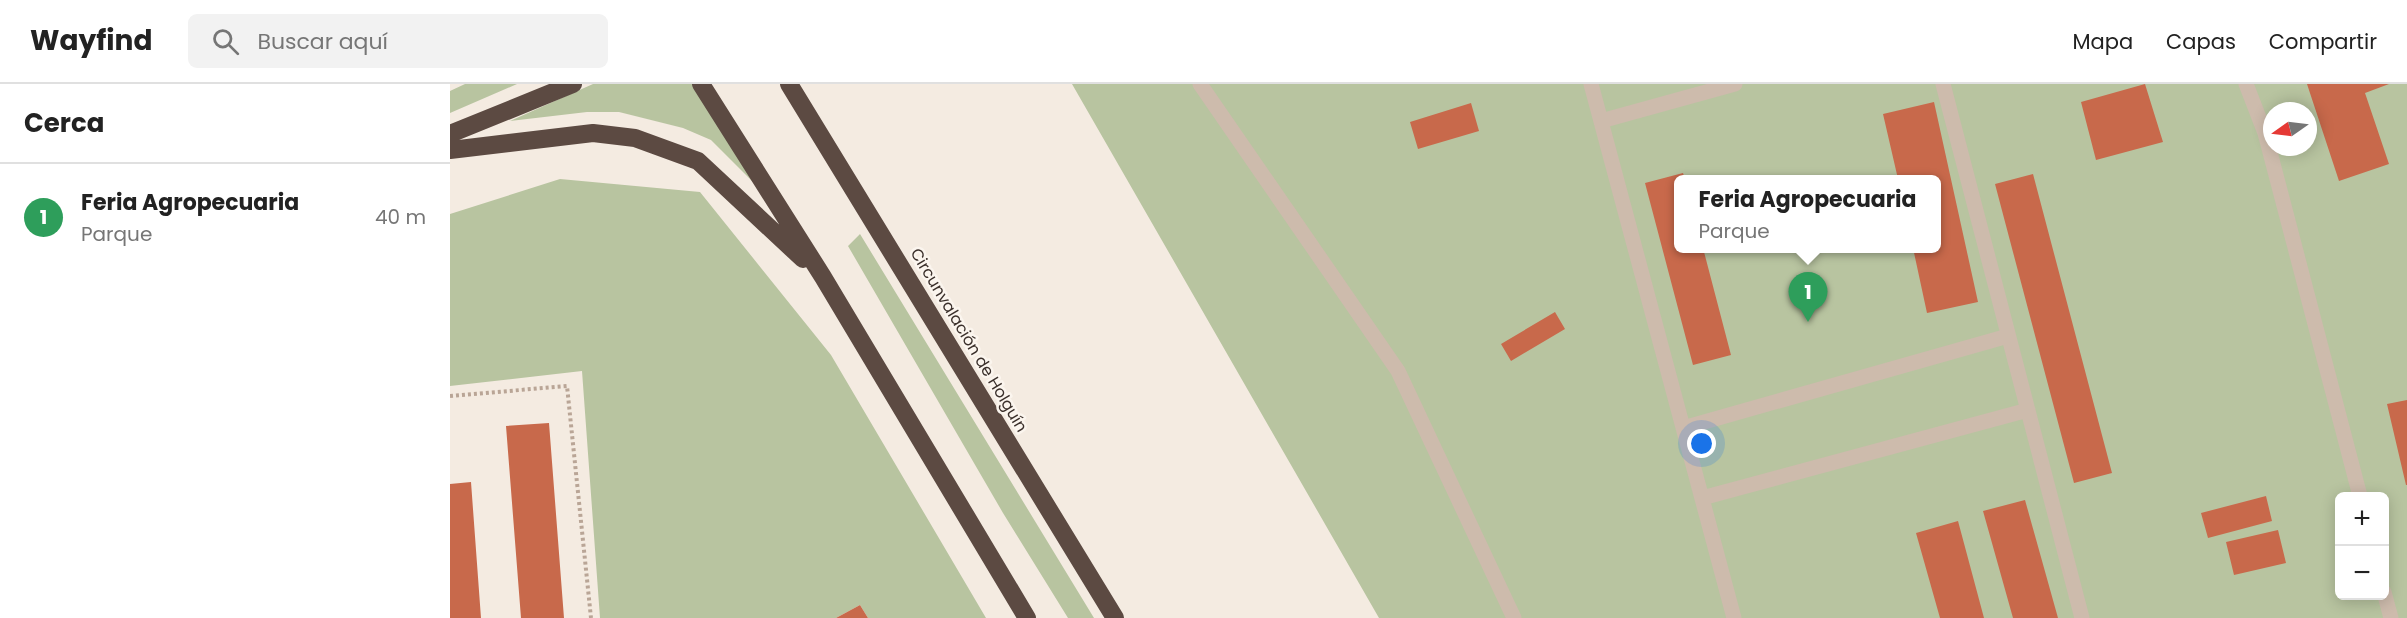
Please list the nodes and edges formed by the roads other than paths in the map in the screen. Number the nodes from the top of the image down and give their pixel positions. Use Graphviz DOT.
graph roads {
  1 [pos="573,84"];
  2 [pos="701,84"];
  3 [pos="789,84"];
  4 [pos="1200,84"];
  5 [pos="1591,84"];
  6 [pos="1735,84"];
  7 [pos="1942,84"];
  8 [pos="2246,84"];
  9 [pos="1601,121"];
  10 [pos="450,134"];
  11 [pos="450,150"];
  12 [pos="823,277"];
  13 [pos="2008,336"];
  14 [pos="2028,410"];
  15 [pos="1683,428"];
  16 [pos="2359,492"];
  17 [pos="1702,498"];
  18 [pos="2387,600"];
  19 [pos="1027,618"];
  20 [pos="1115,618"];
  21 [pos="1514,618"];
  22 [pos="1734,618"];
  23 [pos="2082,618"];
  24 [pos="2391,618"];
  1 -- 10 [label="highway"];
  2 -- 12 [label="highway"];
  3 -- 20 [label="highway, Circunvalación de Holguín"];
  4 -- 21 [label="street"];
  5 -- 9 [label="street"];
  6 -- 9 [label="street"];
  7 -- 13 [label="street"];
  8 -- 16 [label="street"];
  9 -- 15 [label="street"];
  11 -- 12 [label="highway"];
  12 -- 19 [label="highway"];
  13 -- 14 [label="street"];
  13 -- 15 [label="street"];
  14 -- 17 [label="street"];
  14 -- 23 [label="street"];
  15 -- 17 [label="street"];
  17 -- 22 [label="street"];
  18 -- 24 [label="street"];
}
